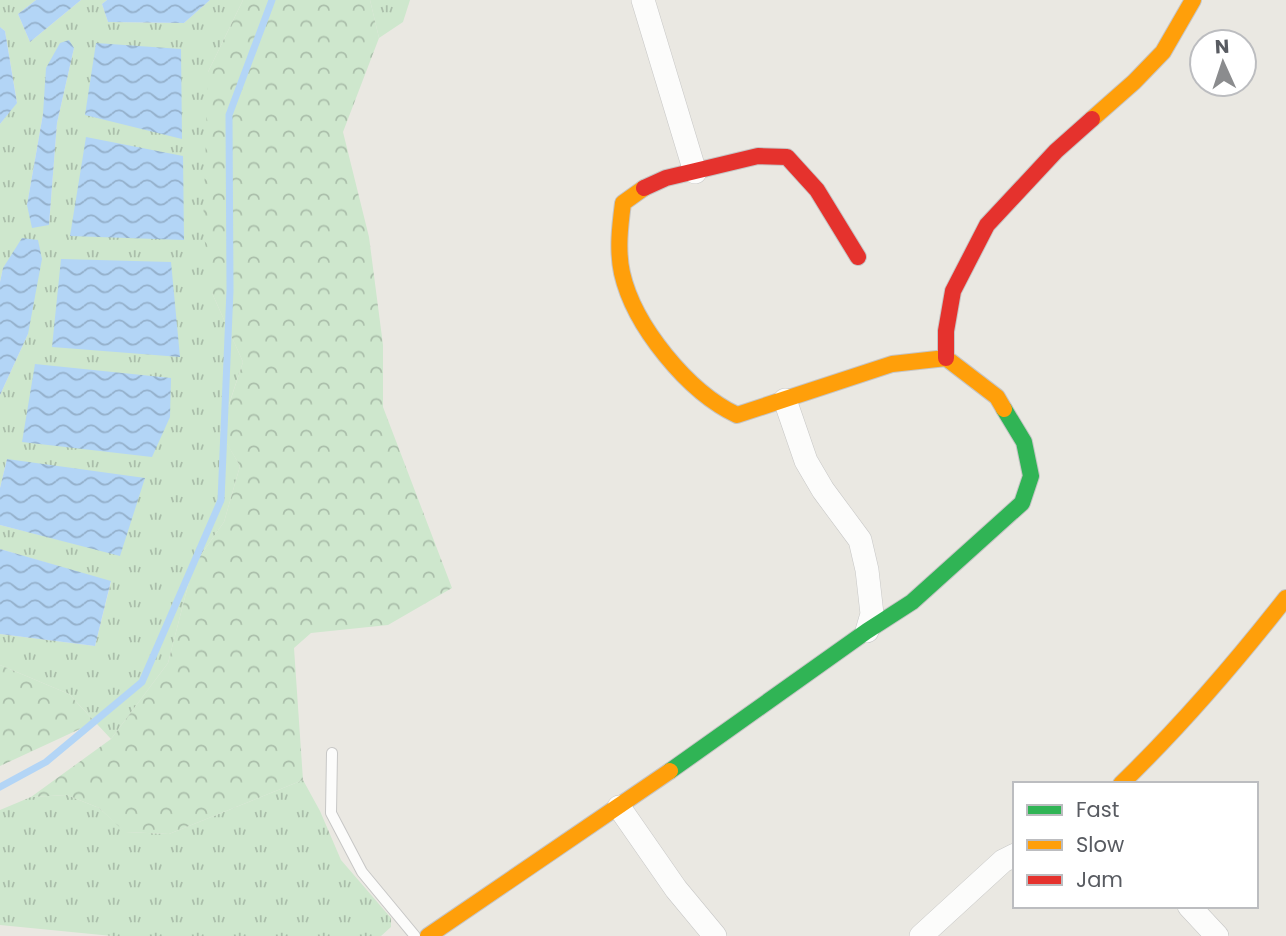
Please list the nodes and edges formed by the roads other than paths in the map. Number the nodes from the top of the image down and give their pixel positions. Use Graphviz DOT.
graph roads {
  1 [pos="643,0"];
  2 [pos="1193,0"];
  3 [pos="695,172"];
  4 [pos="858,257"];
  5 [pos="946,358"];
  6 [pos="785,400"];
  7 [pos="1286,598"];
  8 [pos="867,631"];
  9 [pos="332,752"];
  10 [pos="1123,782"];
  11 [pos="619,807"];
  12 [pos="1013,856"];
  13 [pos="1191,908"];
  14 [pos="415,936"];
  15 [pos="428,936"];
  16 [pos="715,936"];
  17 [pos="921,936"];
  18 [pos="1217,936"];
  1 -- 3 [label="street"];
  2 -- 5 [label="street"];
  3 -- 4 [label="street"];
  3 -- 6 [label="street"];
  5 -- 6 [label="street"];
  5 -- 8 [label="street"];
  6 -- 8 [label="street"];
  7 -- 10 [label="street"];
  8 -- 11 [label="street"];
  9 -- 14 [label="lane"];
  11 -- 15 [label="street"];
  11 -- 16 [label="street"];
  12 -- 17 [label="street"];
  13 -- 18 [label="street"];
}
